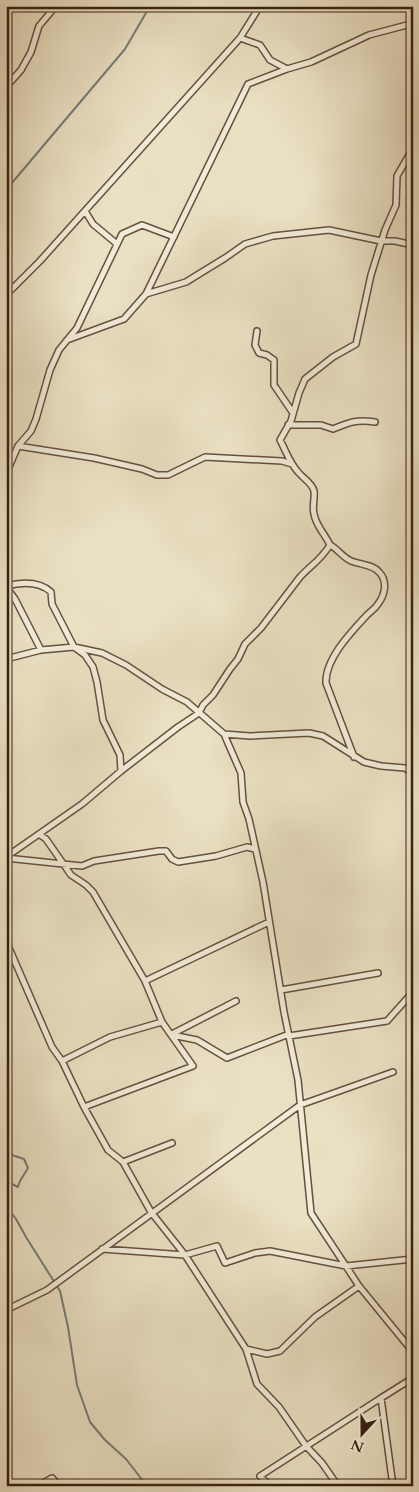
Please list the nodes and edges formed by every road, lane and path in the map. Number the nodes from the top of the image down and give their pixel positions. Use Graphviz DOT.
graph roads {
  1 [pos="56,6"];
  2 [pos="260,6"];
  3 [pos="413,26"];
  4 [pos="240,38"];
  5 [pos="287,69"];
  6 [pos="6,88"];
  7 [pos="413,148"];
  8 [pos="85,211"];
  9 [pos="174,237"];
  10 [pos="382,241"];
  11 [pos="117,244"];
  12 [pos="413,245"];
  13 [pos="146,294"];
  14 [pos="6,295"];
  15 [pos="257,331"];
  16 [pos="67,340"];
  17 [pos="293,414"];
  18 [pos="375,422"];
  19 [pos="288,425"];
  20 [pos="18,446"];
  21 [pos="292,464"];
  22 [pos="6,474"];
  23 [pos="330,544"];
  24 [pos="6,587"];
  25 [pos="74,647"];
  26 [pos="41,650"];
  27 [pos="6,659"];
  28 [pos="199,713"];
  29 [pos="224,734"];
  30 [pos="354,757"];
  31 [pos="120,771"];
  32 [pos="413,772"];
  33 [pos="40,834"];
  34 [pos="255,849"];
  35 [pos="6,858"];
  36 [pos="64,864"];
  37 [pos="269,922"];
  38 [pos="6,942"];
  39 [pos="378,973"];
  40 [pos="145,981"];
  41 [pos="282,990"];
  42 [pos="413,992"];
  43 [pos="236,1001"];
  44 [pos="162,1022"];
  45 [pos="172,1034"];
  46 [pos="289,1035"];
  47 [pos="62,1061"];
  48 [pos="394,1072"];
  49 [pos="300,1105"];
  50 [pos="84,1107"];
  51 [pos="172,1143"];
  52 [pos="123,1162"];
  53 [pos="151,1212"];
  54 [pos="102,1249"];
  55 [pos="185,1255"];
  56 [pos="413,1259"];
  57 [pos="346,1266"];
  58 [pos="358,1286"];
  59 [pos="6,1310"];
  60 [pos="246,1350"];
  61 [pos="413,1352"];
  62 [pos="413,1378"];
  63 [pos="381,1398"];
  64 [pos="306,1446"];
  65 [pos="6,1483"];
  66 [pos="30,1486"];
  67 [pos="38,1486"];
  68 [pos="59,1486"];
  69 [pos="270,1486"];
  70 [pos="338,1486"];
  71 [pos="393,1486"];
  1 -- 6 [label="street"];
  2 -- 4 [label="street"];
  3 -- 5 [label="street"];
  4 -- 5 [label="street"];
  4 -- 8 [label="street"];
  5 -- 9 [label="street"];
  7 -- 10 [label="street"];
  8 -- 11 [label="street"];
  8 -- 14 [label="street"];
  9 -- 11 [label="street"];
  9 -- 13 [label="street"];
  10 -- 12 [label="street"];
  10 -- 13 [label="street"];
  10 -- 17 [label="street"];
  11 -- 16 [label="street"];
  13 -- 16 [label="street"];
  15 -- 17 [label="street"];
  16 -- 20 [label="street"];
  17 -- 19 [label="street"];
  18 -- 19 [label="street"];
  19 -- 21 [label="street"];
  20 -- 21 [label="street"];
  20 -- 22 [label="street"];
  21 -- 23 [label="street"];
  23 -- 28 [label="street"];
  23 -- 30 [label="street"];
  24 -- 25 [label="street"];
  24 -- 26 [label="street"];
  25 -- 26 [label="street"];
  25 -- 28 [label="street"];
  25 -- 31 [label="street"];
  26 -- 27 [label="street"];
  28 -- 29 [label="street"];
  28 -- 31 [label="street"];
  29 -- 30 [label="street"];
  29 -- 34 [label="street"];
  30 -- 32 [label="street"];
  31 -- 33 [label="street"];
  33 -- 35 [label="street"];
  33 -- 36 [label="street"];
  34 -- 36 [label="street"];
  34 -- 37 [label="street"];
  35 -- 36 [label="street"];
  36 -- 40 [label="street"];
  37 -- 40 [label="street"];
  37 -- 41 [label="street"];
  38 -- 47 [label="street"];
  39 -- 41 [label="street"];
  40 -- 44 [label="street"];
  41 -- 46 [label="street"];
  42 -- 46 [label="street"];
  43 -- 45 [label="street"];
  44 -- 45 [label="street"];
  44 -- 47 [label="street"];
  45 -- 46 [label="street"];
  45 -- 50 [label="street"];
  46 -- 49 [label="street"];
  47 -- 50 [label="street"];
  48 -- 49 [label="street"];
  49 -- 53 [label="street"];
  49 -- 57 [label="street"];
  50 -- 52 [label="street"];
  51 -- 52 [label="street"];
  52 -- 53 [label="street"];
  53 -- 54 [label="street"];
  53 -- 55 [label="street"];
  54 -- 55 [label="street"];
  54 -- 59 [label="street"];
  55 -- 57 [label="street"];
  55 -- 60 [label="street"];
  56 -- 57 [label="street"];
  57 -- 58 [label="street"];
  58 -- 60 [label="street"];
  58 -- 61 [label="street"];
  60 -- 64 [label="street"];
  62 -- 63 [label="street"];
  63 -- 64 [label="street"];
  63 -- 71 [label="street"];
  64 -- 69 [label="street"];
  64 -- 70 [label="street"];
  65 -- 66 [label="street"];
  67 -- 68 [label="street"];
}
